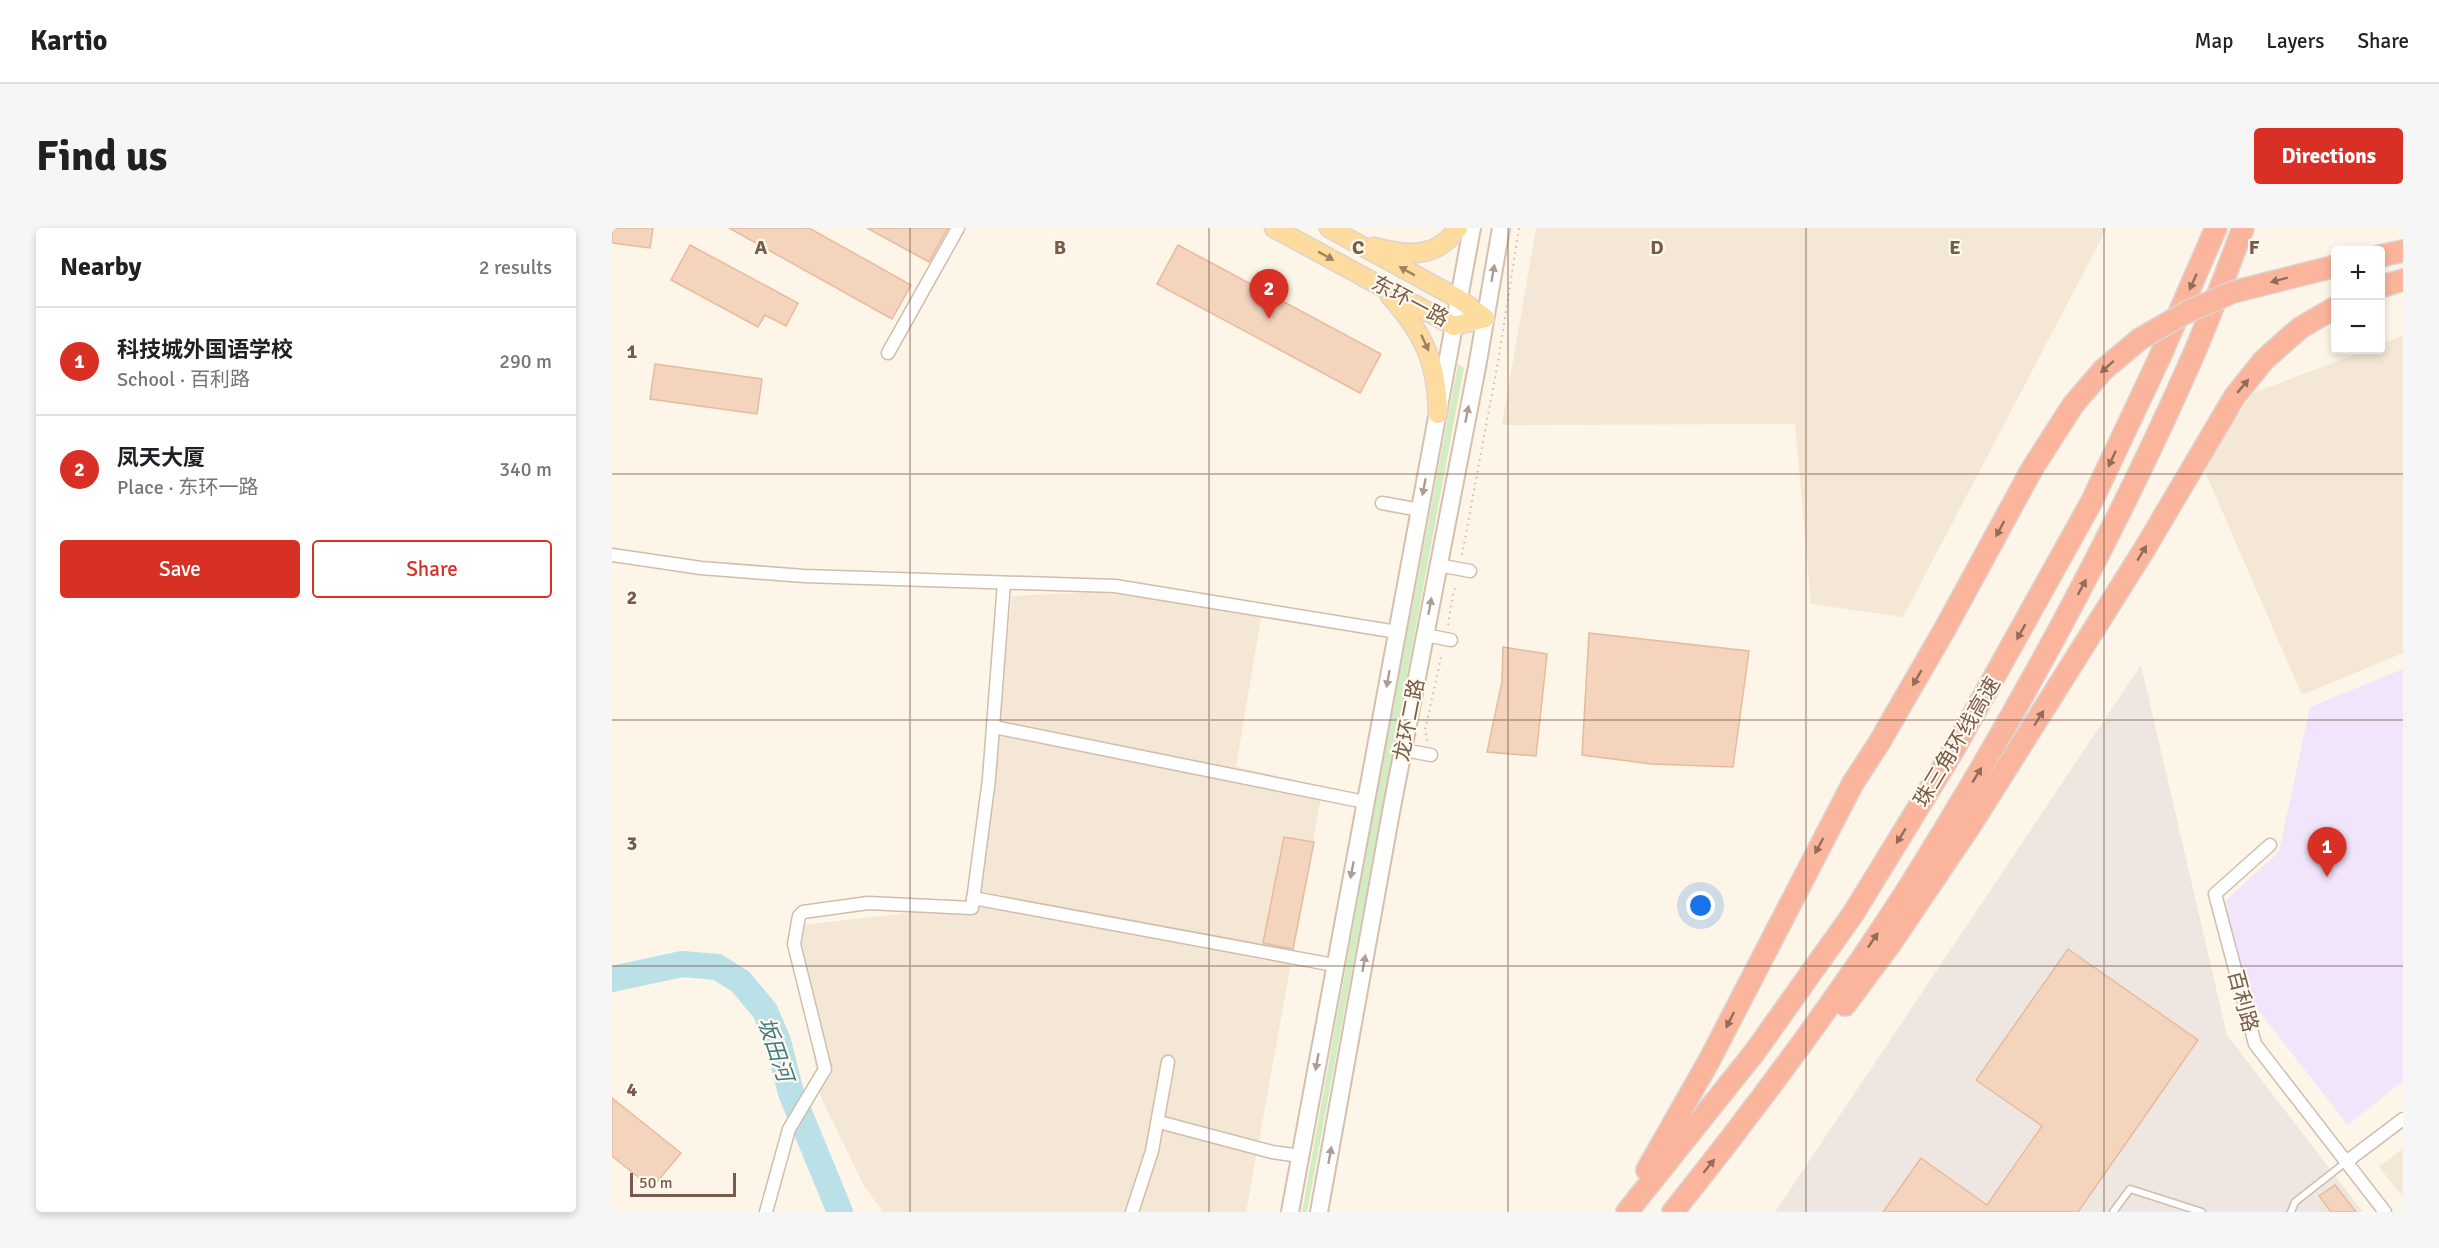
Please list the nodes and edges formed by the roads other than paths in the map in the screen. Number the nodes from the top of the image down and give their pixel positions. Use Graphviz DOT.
graph roads {
  1 [pos="958,228"];
  2 [pos="1274,228"];
  3 [pos="1329,228"];
  4 [pos="1458,228"];
  5 [pos="1472,228"];
  6 [pos="1501,228"];
  7 [pos="2216,228"];
  8 [pos="2243,228"];
  9 [pos="1350,239"];
  10 [pos="2403,251"];
  11 [pos="2385,255"];
  12 [pos="2331,267"];
  13 [pos="2403,280"];
  14 [pos="1375,283"];
  15 [pos="2385,285"];
  16 [pos="1459,299"];
  17 [pos="2331,310"];
  18 [pos="1485,318"];
  19 [pos="1454,326"];
  20 [pos="888,353"];
  21 [pos="1438,414"];
  22 [pos="1382,503"];
  23 [pos="1420,510"];
  24 [pos="612,555"];
  25 [pos="1438,565"];
  26 [pos="1470,571"];
  27 [pos="1004,583"];
  28 [pos="1397,632"];
  29 [pos="1425,635"];
  30 [pos="1448,640"];
  31 [pos="994,727"];
  32 [pos="1404,750"];
  33 [pos="1429,750"];
  34 [pos="1365,802"];
  35 [pos="2270,845"];
  36 [pos="973,898"];
  37 [pos="1334,965"];
  38 [pos="1168,1062"];
  39 [pos="2403,1119"];
  40 [pos="1159,1122"];
  41 [pos="1732,1138"];
  42 [pos="1300,1156"];
  43 [pos="2346,1162"];
  44 [pos="766,1212"];
  45 [pos="1132,1212"];
  46 [pos="1290,1212"];
  47 [pos="1319,1212"];
  48 [pos="1625,1212"];
  49 [pos="1673,1212"];
  50 [pos="2113,1212"];
  51 [pos="2202,1212"];
  52 [pos="2291,1212"];
  53 [pos="2385,1212"];
  1 -- 20 [label="street"];
  2 -- 14 [label="main road, 东环一路, one-way"];
  3 -- 9 [label="main road, 东环一路"];
  4 -- 9 [label="main road"];
  5 -- 16 [label="main road, 龙环二路"];
  18 -- 6 [label="main road, 龙环二路, one-way"];
  7 -- 48 [label="highway, 珠三角环线高速, one-way"];
  41 -- 8 [label="highway, 珠三角环线高速, one-way"];
  16 -- 9 [label="main road, 东环一路, one-way"];
  10 -- 11 [label="highway"];
  12 -- 48 [label="highway, one-way, bridge"];
  13 -- 15 [label="highway"];
  14 -- 19 [label="main road, 东环一路"];
  14 -- 21 [label="main road, one-way"];
  16 -- 18 [label="main road, 东环一路"];
  16 -- 19 [label="main road, 龙环二路"];
  41 -- 17 [label="highway, one-way"];
  18 -- 19 [label="main road, 东环一路"];
  25 -- 18 [label="main road, 龙环二路, one-way"];
  19 -- 21 [label="main road, 龙环二路"];
  21 -- 23 [label="main road, 龙环二路, one-way"];
  22 -- 23 [label="street"];
  23 -- 28 [label="main road, 龙环二路"];
  24 -- 27 [label="street"];
  25 -- 26 [label="street"];
  29 -- 25 [label="main road, 龙环二路, one-way"];
  27 -- 28 [label="street"];
  27 -- 31 [label="street"];
  28 -- 34 [label="main road, 龙环二路, one-way"];
  29 -- 30 [label="street"];
  29 -- 32 [label="main road, 龙环二路"];
  31 -- 34 [label="street"];
  31 -- 36 [label="street"];
  32 -- 33 [label="street"];
  47 -- 32 [label="main road, 龙环二路, one-way"];
  34 -- 37 [label="main road, 龙环二路, one-way"];
  35 -- 43 [label="street, 百利路"];
  36 -- 37 [label="street"];
  36 -- 44 [label="street"];
  37 -- 42 [label="main road, 龙环二路, one-way"];
  38 -- 40 [label="street"];
  39 -- 43 [label="street"];
  40 -- 42 [label="street"];
  40 -- 45 [label="street"];
  49 -- 41 [label="highway, 珠三角环线高速, one-way"];
  42 -- 46 [label="main road, 龙环二路"];
  43 -- 52 [label="lane"];
  43 -- 53 [label="street, 百利路"];
  50 -- 51 [label="lane"];
}
